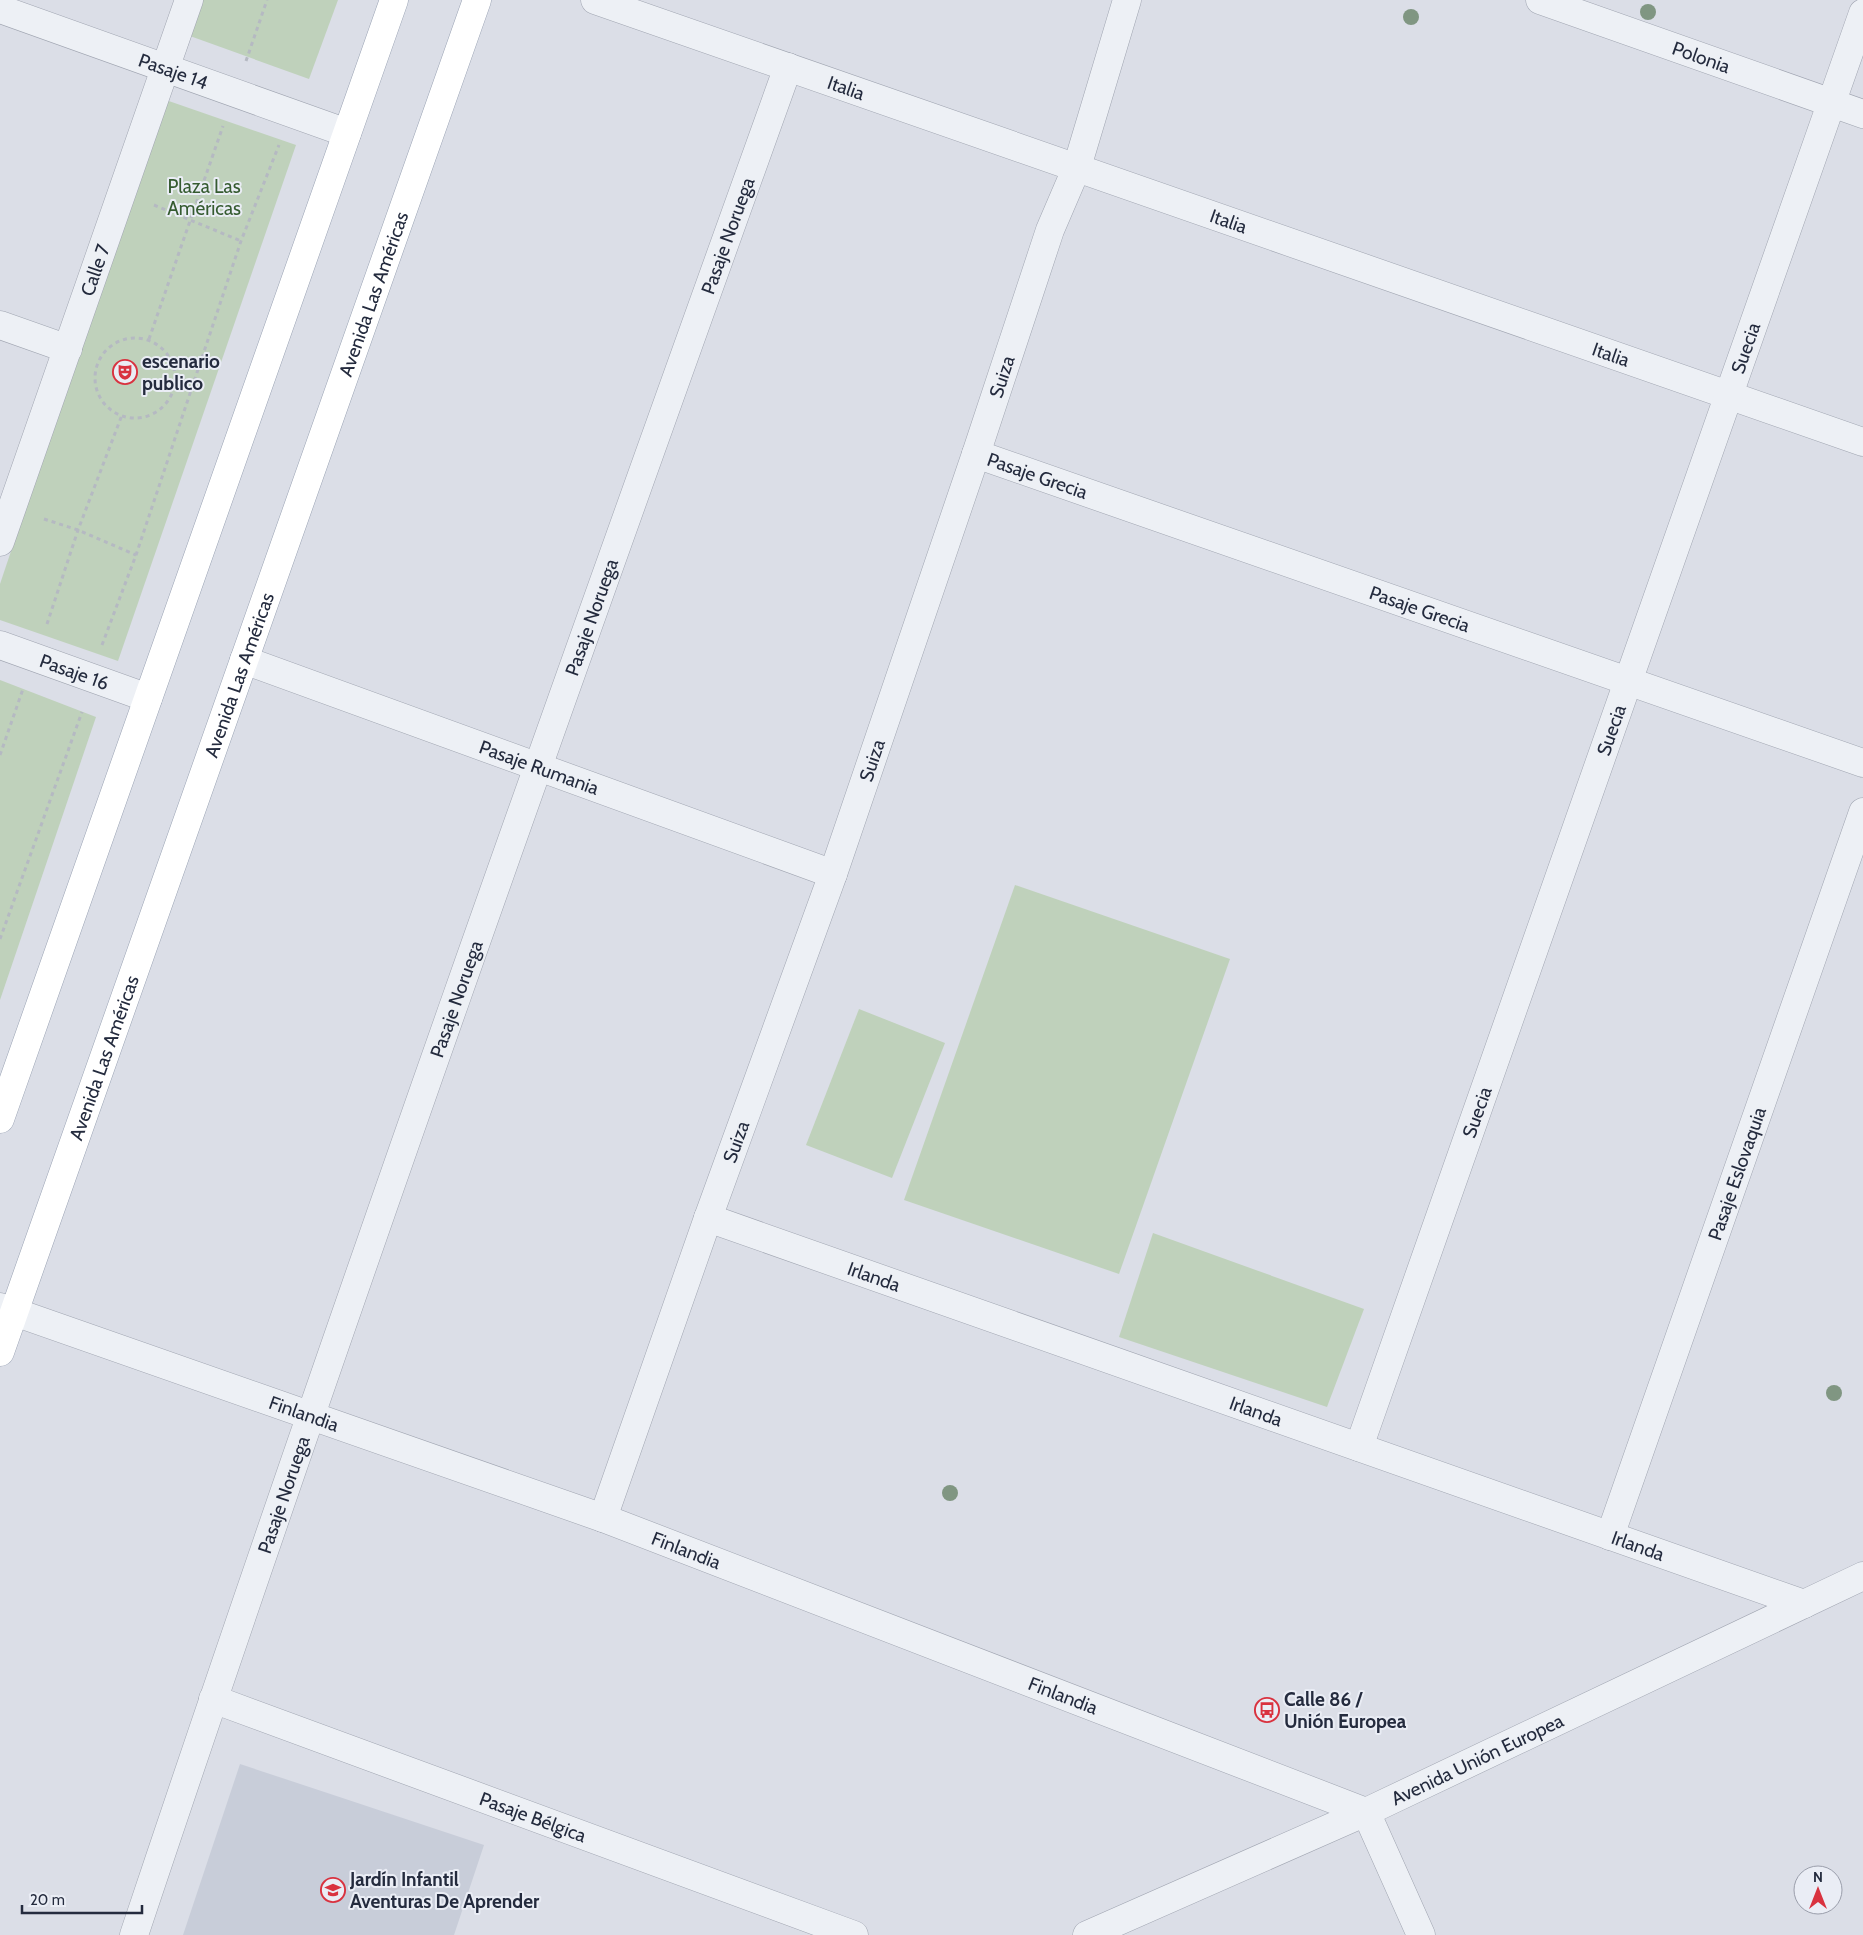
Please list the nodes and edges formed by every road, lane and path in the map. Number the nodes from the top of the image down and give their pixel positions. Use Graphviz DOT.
graph roads {
  1 [pos="189,0"];
  2 [pos="267,0"];
  3 [pos="394,0"];
  4 [pos="477,0"];
  5 [pos="595,0"];
  6 [pos="1127,0"];
  7 [pos="1540,0"];
  8 [pos="0,9"];
  9 [pos="1863,12"];
  10 [pos="165,68"];
  11 [pos="788,68"];
  12 [pos="234,93"];
  13 [pos="1832,103"];
  14 [pos="1863,114"];
  15 [pos="347,134"];
  16 [pos="281,141"];
  17 [pos="1077,168"];
  18 [pos="122,191"];
  19 [pos="190,219"];
  20 [pos="241,241"];
  21 [pos="0,326"];
  22 [pos="149,339"];
  23 [pos="68,349"];
  24 [pos="1728,395"];
  25 [pos="122,415"];
  26 [pos="1863,442"];
  27 [pos="976,454"];
  28 [pos="12,508"];
  29 [pos="78,530"];
  30 [pos="0,542"];
  31 [pos="136,555"];
  32 [pos="45,630"];
  33 [pos="0,645"];
  34 [pos="100,651"];
  35 [pos="244,660"];
  36 [pos="1628,682"];
  37 [pos="25,684"];
  38 [pos="148,698"];
  39 [pos="83,709"];
  40 [pos="0,755"];
  41 [pos="1863,764"];
  42 [pos="537,767"];
  43 [pos="1863,812"];
  44 [pos="833,874"];
  45 [pos="0,939"];
  46 [pos="0,1119"];
  47 [pos="708,1218"];
  48 [pos="7,1309"];
  49 [pos="0,1352"];
  50 [pos="311,1416"];
  51 [pos="1359,1447"];
  52 [pos="603,1518"];
  53 [pos="1610,1536"];
  54 [pos="1863,1576"];
  55 [pos="1804,1604"];
  56 [pos="213,1699"];
  57 [pos="1366,1812"];
  58 [pos="134,1935"];
  59 [pos="854,1935"];
  60 [pos="1087,1935"];
  61 [pos="1421,1935"];
  1 -- 10 [label="street, Calle 7"];
  2 -- 12 [label="path"];
  3 -- 15 [label="main road"];
  4 -- 35 [label="main road, Avenida Las Américas"];
  5 -- 11 [label="street, Italia"];
  6 -- 17 [label="street, Suiza"];
  7 -- 13 [label="street, Polonia"];
  8 -- 10 [label="street, Pasaje 14"];
  9 -- 13 [label="street, Suecia"];
  10 -- 12 [label="street, Pasaje 14"];
  10 -- 18 [label="street, Calle 7"];
  11 -- 17 [label="street, Italia"];
  11 -- 42 [label="street, Pasaje Noruega"];
  12 -- 15 [label="street, Pasaje 14"];
  12 -- 19 [label="path"];
  13 -- 14 [label="street, Polonia"];
  13 -- 24 [label="street, Suecia"];
  15 -- 38 [label="main road"];
  16 -- 20 [label="path"];
  17 -- 24 [label="street, Italia"];
  17 -- 27 [label="street, Suiza"];
  18 -- 19 [label="path"];
  18 -- 23 [label="street, Calle 7"];
  19 -- 20 [label="path"];
  19 -- 22 [label="path"];
  20 -- 31 [label="path"];
  21 -- 23 [label="street"];
  22 -- 25 [label="path"];
  22 -- 25 [label="path"];
  23 -- 28 [label="street, Calle 7"];
  24 -- 26 [label="street, Italia"];
  24 -- 36 [label="street, Suecia"];
  25 -- 29 [label="path"];
  27 -- 36 [label="street, Pasaje Grecia"];
  27 -- 44 [label="street, Suiza"];
  28 -- 29 [label="path"];
  28 -- 30 [label="street, Calle 7"];
  29 -- 31 [label="path"];
  29 -- 32 [label="path"];
  31 -- 34 [label="path"];
  33 -- 38 [label="street, Pasaje 16"];
  35 -- 42 [label="street, Pasaje Rumania"];
  35 -- 48 [label="main road, Avenida Las Américas"];
  36 -- 41 [label="street, Pasaje Grecia"];
  36 -- 51 [label="street, Suecia"];
  37 -- 40 [label="path"];
  38 -- 46 [label="main road"];
  39 -- 45 [label="path"];
  42 -- 44 [label="street, Pasaje Rumania"];
  42 -- 50 [label="street, Pasaje Noruega"];
  43 -- 53 [label="street, Pasaje Eslovaquia"];
  44 -- 47 [label="street, Suiza"];
  47 -- 51 [label="street, Irlanda"];
  47 -- 52 [label="street, Suiza"];
  48 -- 49 [label="main road, Avenida Las Américas"];
  48 -- 50 [label="street, Finlandia"];
  50 -- 52 [label="street, Finlandia"];
  50 -- 56 [label="street, Pasaje Noruega"];
  51 -- 53 [label="street, Irlanda"];
  52 -- 57 [label="street, Finlandia"];
  53 -- 55 [label="street, Irlanda"];
  54 -- 55 [label="street, Avenida Unión Europea"];
  55 -- 57 [label="street, Avenida Unión Europea"];
  56 -- 58 [label="street, Pasaje Noruega"];
  56 -- 59 [label="street, Pasaje Bélgica"];
  57 -- 60 [label="street, Avenida Unión Europea"];
  57 -- 61 [label="street"];
}
